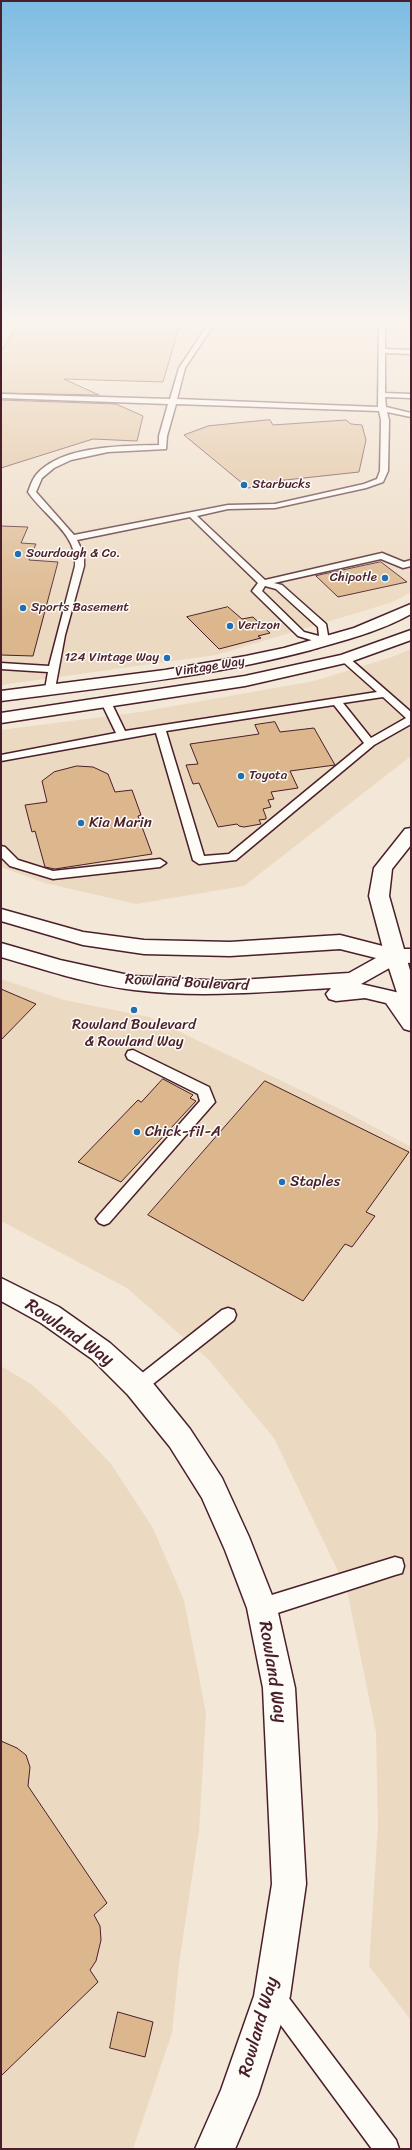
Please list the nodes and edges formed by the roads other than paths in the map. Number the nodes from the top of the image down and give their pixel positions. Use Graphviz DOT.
graph roads {
  1 [pos="167,420"];
  2 [pos="385,420"];
  3 [pos="191,514"];
  4 [pos="73,538"];
  5 [pos="411,563"];
  6 [pos="263,583"];
  7 [pos="411,608"];
  8 [pos="411,635"];
  9 [pos="324,641"];
  10 [pos="345,659"];
  11 [pos="1,666"];
  12 [pos="54,669"];
  13 [pos="50,689"];
  14 [pos="384,694"];
  15 [pos="1,696"];
  16 [pos="336,701"];
  17 [pos="106,702"];
  18 [pos="411,717"];
  19 [pos="1,718"];
  20 [pos="411,720"];
  21 [pos="160,729"];
  22 [pos="122,735"];
  23 [pos="370,743"];
  24 [pos="1,758"];
  25 [pos="411,833"];
  26 [pos="1,850"];
  27 [pos="160,863"];
  28 [pos="1,915"];
  29 [pos="1,950"];
  30 [pos="403,956"];
  31 [pos="206,986"];
  32 [pos="411,1005"];
  33 [pos="411,1024"];
  34 [pos="133,1055"];
  35 [pos="104,1220"];
  36 [pos="1,1289"];
  37 [pos="228,1315"];
  38 [pos="138,1386"];
  39 [pos="395,1566"];
  40 [pos="262,1608"];
  41 [pos="272,1996"];
  42 [pos="215,2149"];
  43 [pos="387,2149"];
  1 -- 4 [label="lane"];
  2 -- 3 [label="lane"];
  3 -- 4 [label="lane"];
  3 -- 6 [label="lane"];
  4 -- 12 [label="lane"];
  5 -- 6 [label="lane"];
  6 -- 9 [label="lane"];
  6 -- 9 [label="lane"];
  7 -- 9 [label="main road, Vintage Way"];
  8 -- 10 [label="main road, Vintage Way"];
  9 -- 10 [label="main road"];
  9 -- 13 [label="main road, Vintage Way"];
  10 -- 14 [label="lane"];
  10 -- 17 [label="main road, Vintage Way"];
  11 -- 12 [label="lane"];
  12 -- 13 [label="lane"];
  13 -- 15 [label="main road, Vintage Way"];
  14 -- 16 [label="lane"];
  14 -- 18 [label="lane"];
  16 -- 21 [label="lane"];
  16 -- 23 [label="lane"];
  17 -- 19 [label="main road, Vintage Way"];
  17 -- 22 [label="lane"];
  20 -- 23 [label="lane"];
  21 -- 22 [label="lane"];
  21 -- 23 [label="lane"];
  22 -- 24 [label="lane"];
  25 -- 30 [label="main road"];
  26 -- 27 [label="lane"];
  28 -- 30 [label="main road"];
  29 -- 31 [label="main road, Rowland Boulevard"];
  30 -- 31 [label="main road, Rowland Boulevard"];
  30 -- 32 [label="main road"];
  31 -- 33 [label="main road"];
  34 -- 35 [label="lane"];
  36 -- 38 [label="main road, Rowland Way"];
  37 -- 38 [label="lane"];
  38 -- 40 [label="main road, Rowland Way"];
  39 -- 40 [label="lane"];
  40 -- 41 [label="main road, Rowland Way"];
  41 -- 42 [label="main road, Rowland Way"];
  41 -- 43 [label="lane"];
}
